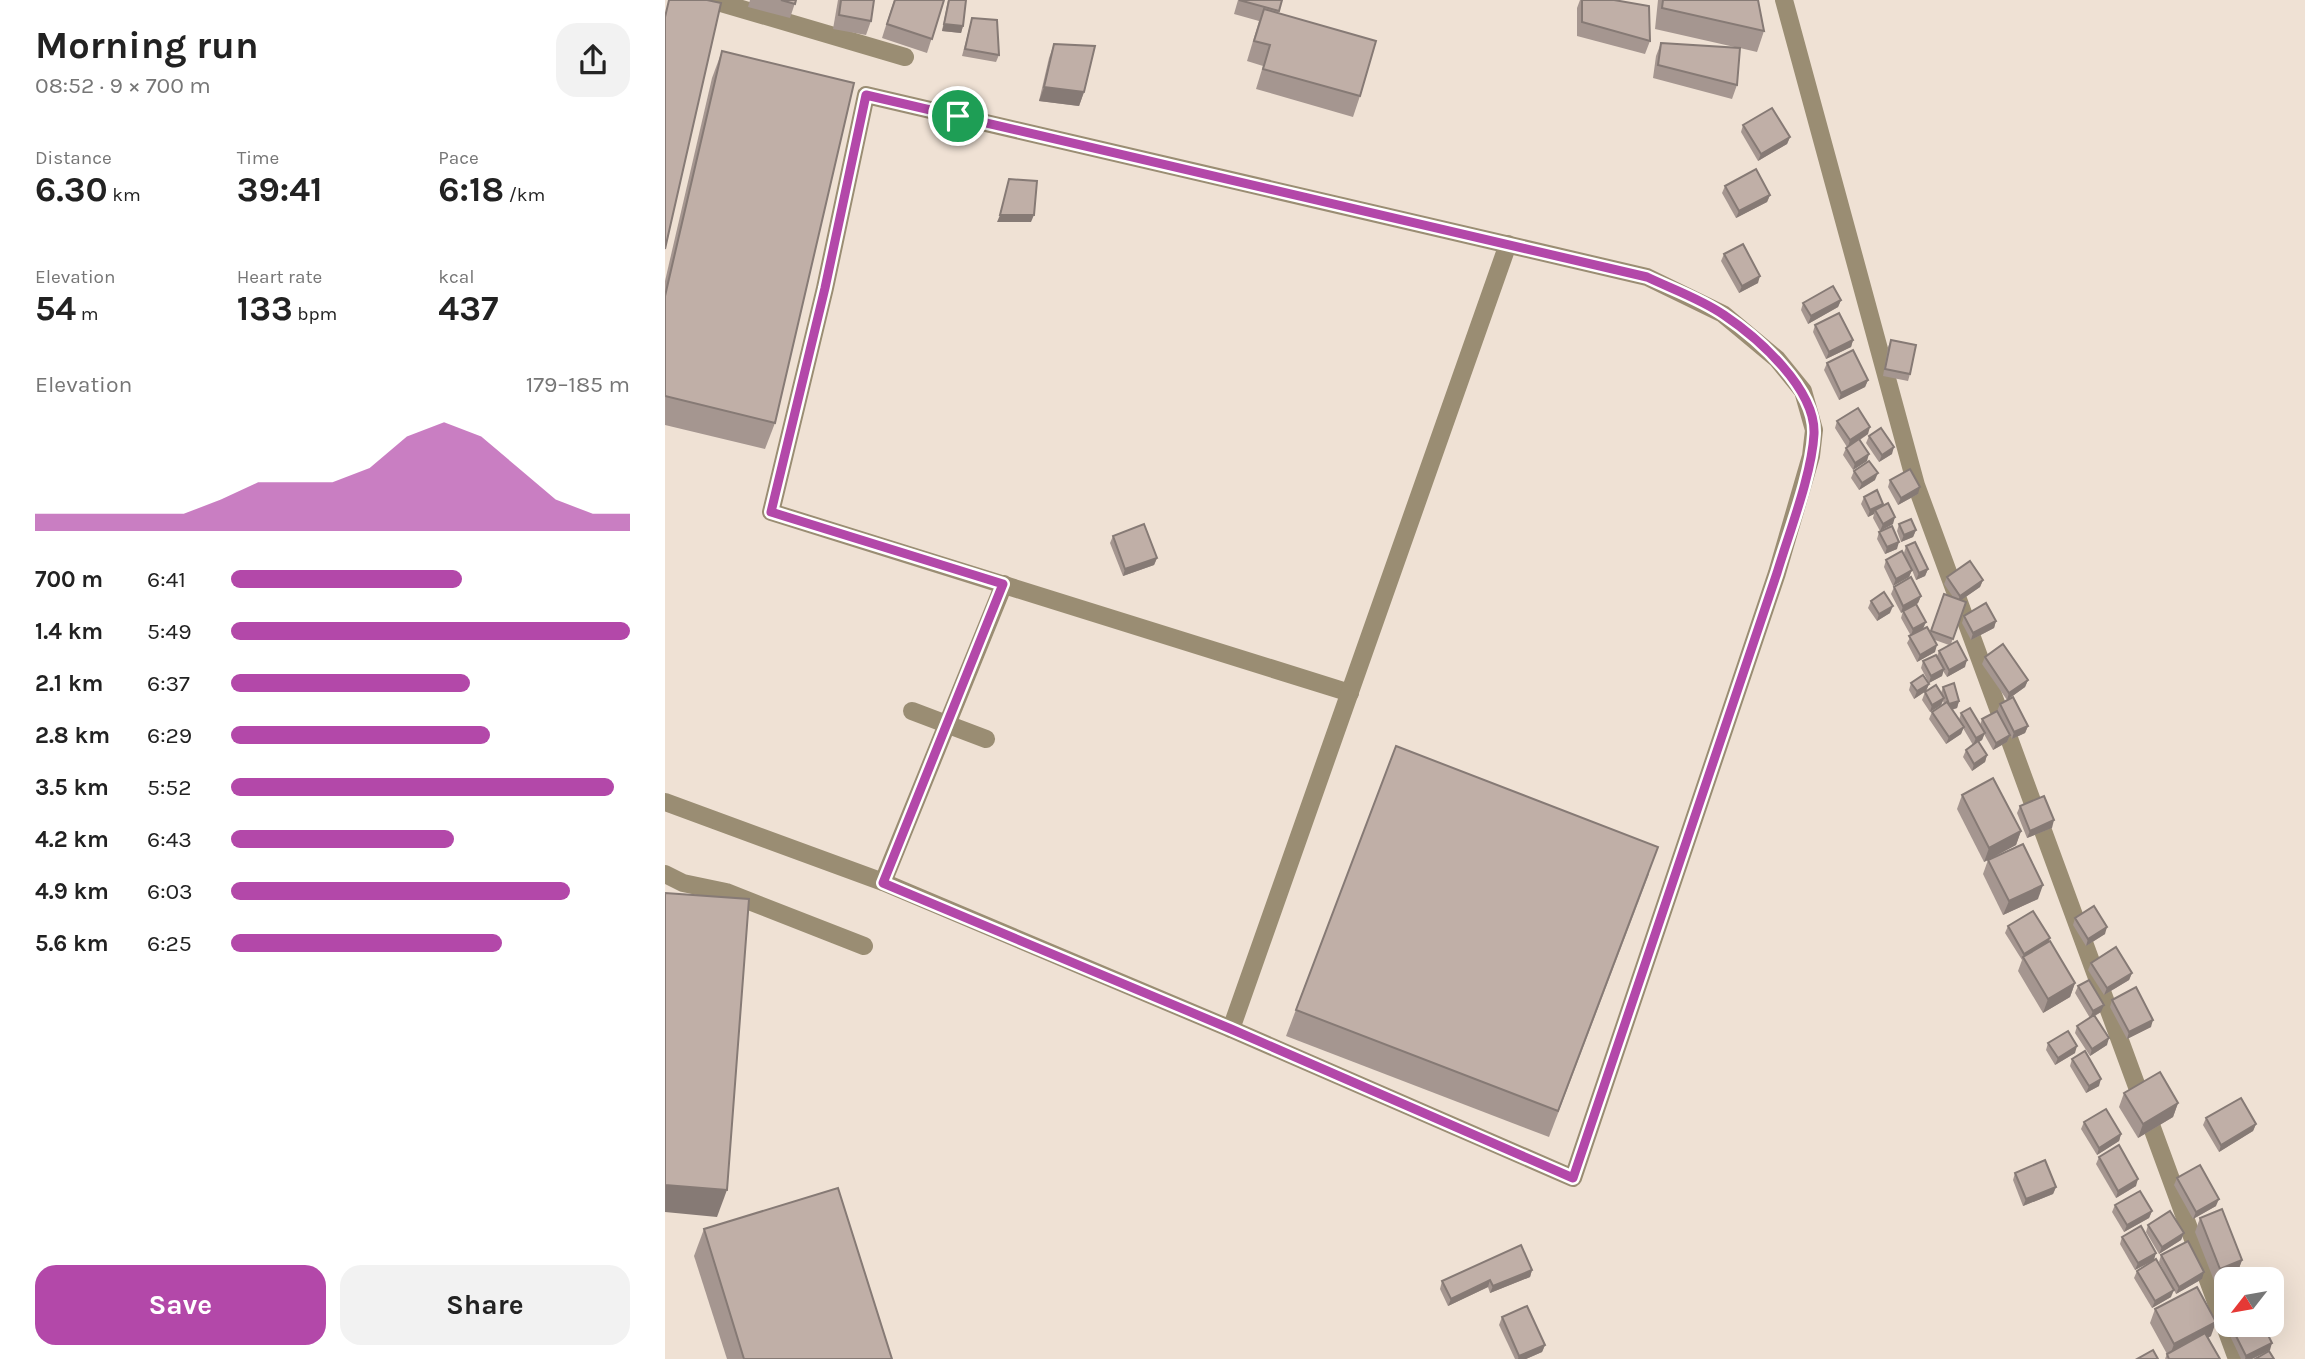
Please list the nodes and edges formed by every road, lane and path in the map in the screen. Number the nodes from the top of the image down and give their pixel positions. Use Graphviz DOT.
graph roads {
  1 [pos="711,0"];
  2 [pos="1784,0"];
  3 [pos="905,57"];
  4 [pos="1509,244"];
  5 [pos="1003,584"];
  6 [pos="1350,693"];
  7 [pos="912,710"];
  8 [pos="947,724"];
  9 [pos="986,739"];
  10 [pos="665,802"];
  11 [pos="665,874"];
  12 [pos="883,883"];
  13 [pos="864,946"];
  14 [pos="1231,1029"];
  15 [pos="2237,1359"];
  1 -- 3 [label="street"];
  2 -- 15 [label="street"];
  4 -- 5 [label="street"];
  4 -- 6 [label="street"];
  4 -- 14 [label="street"];
  5 -- 6 [label="street"];
  5 -- 8 [label="street"];
  6 -- 14 [label="street"];
  7 -- 8 [label="street"];
  8 -- 9 [label="street"];
  8 -- 12 [label="street"];
  10 -- 12 [label="street"];
  11 -- 13 [label="street"];
  12 -- 14 [label="street"];
}
